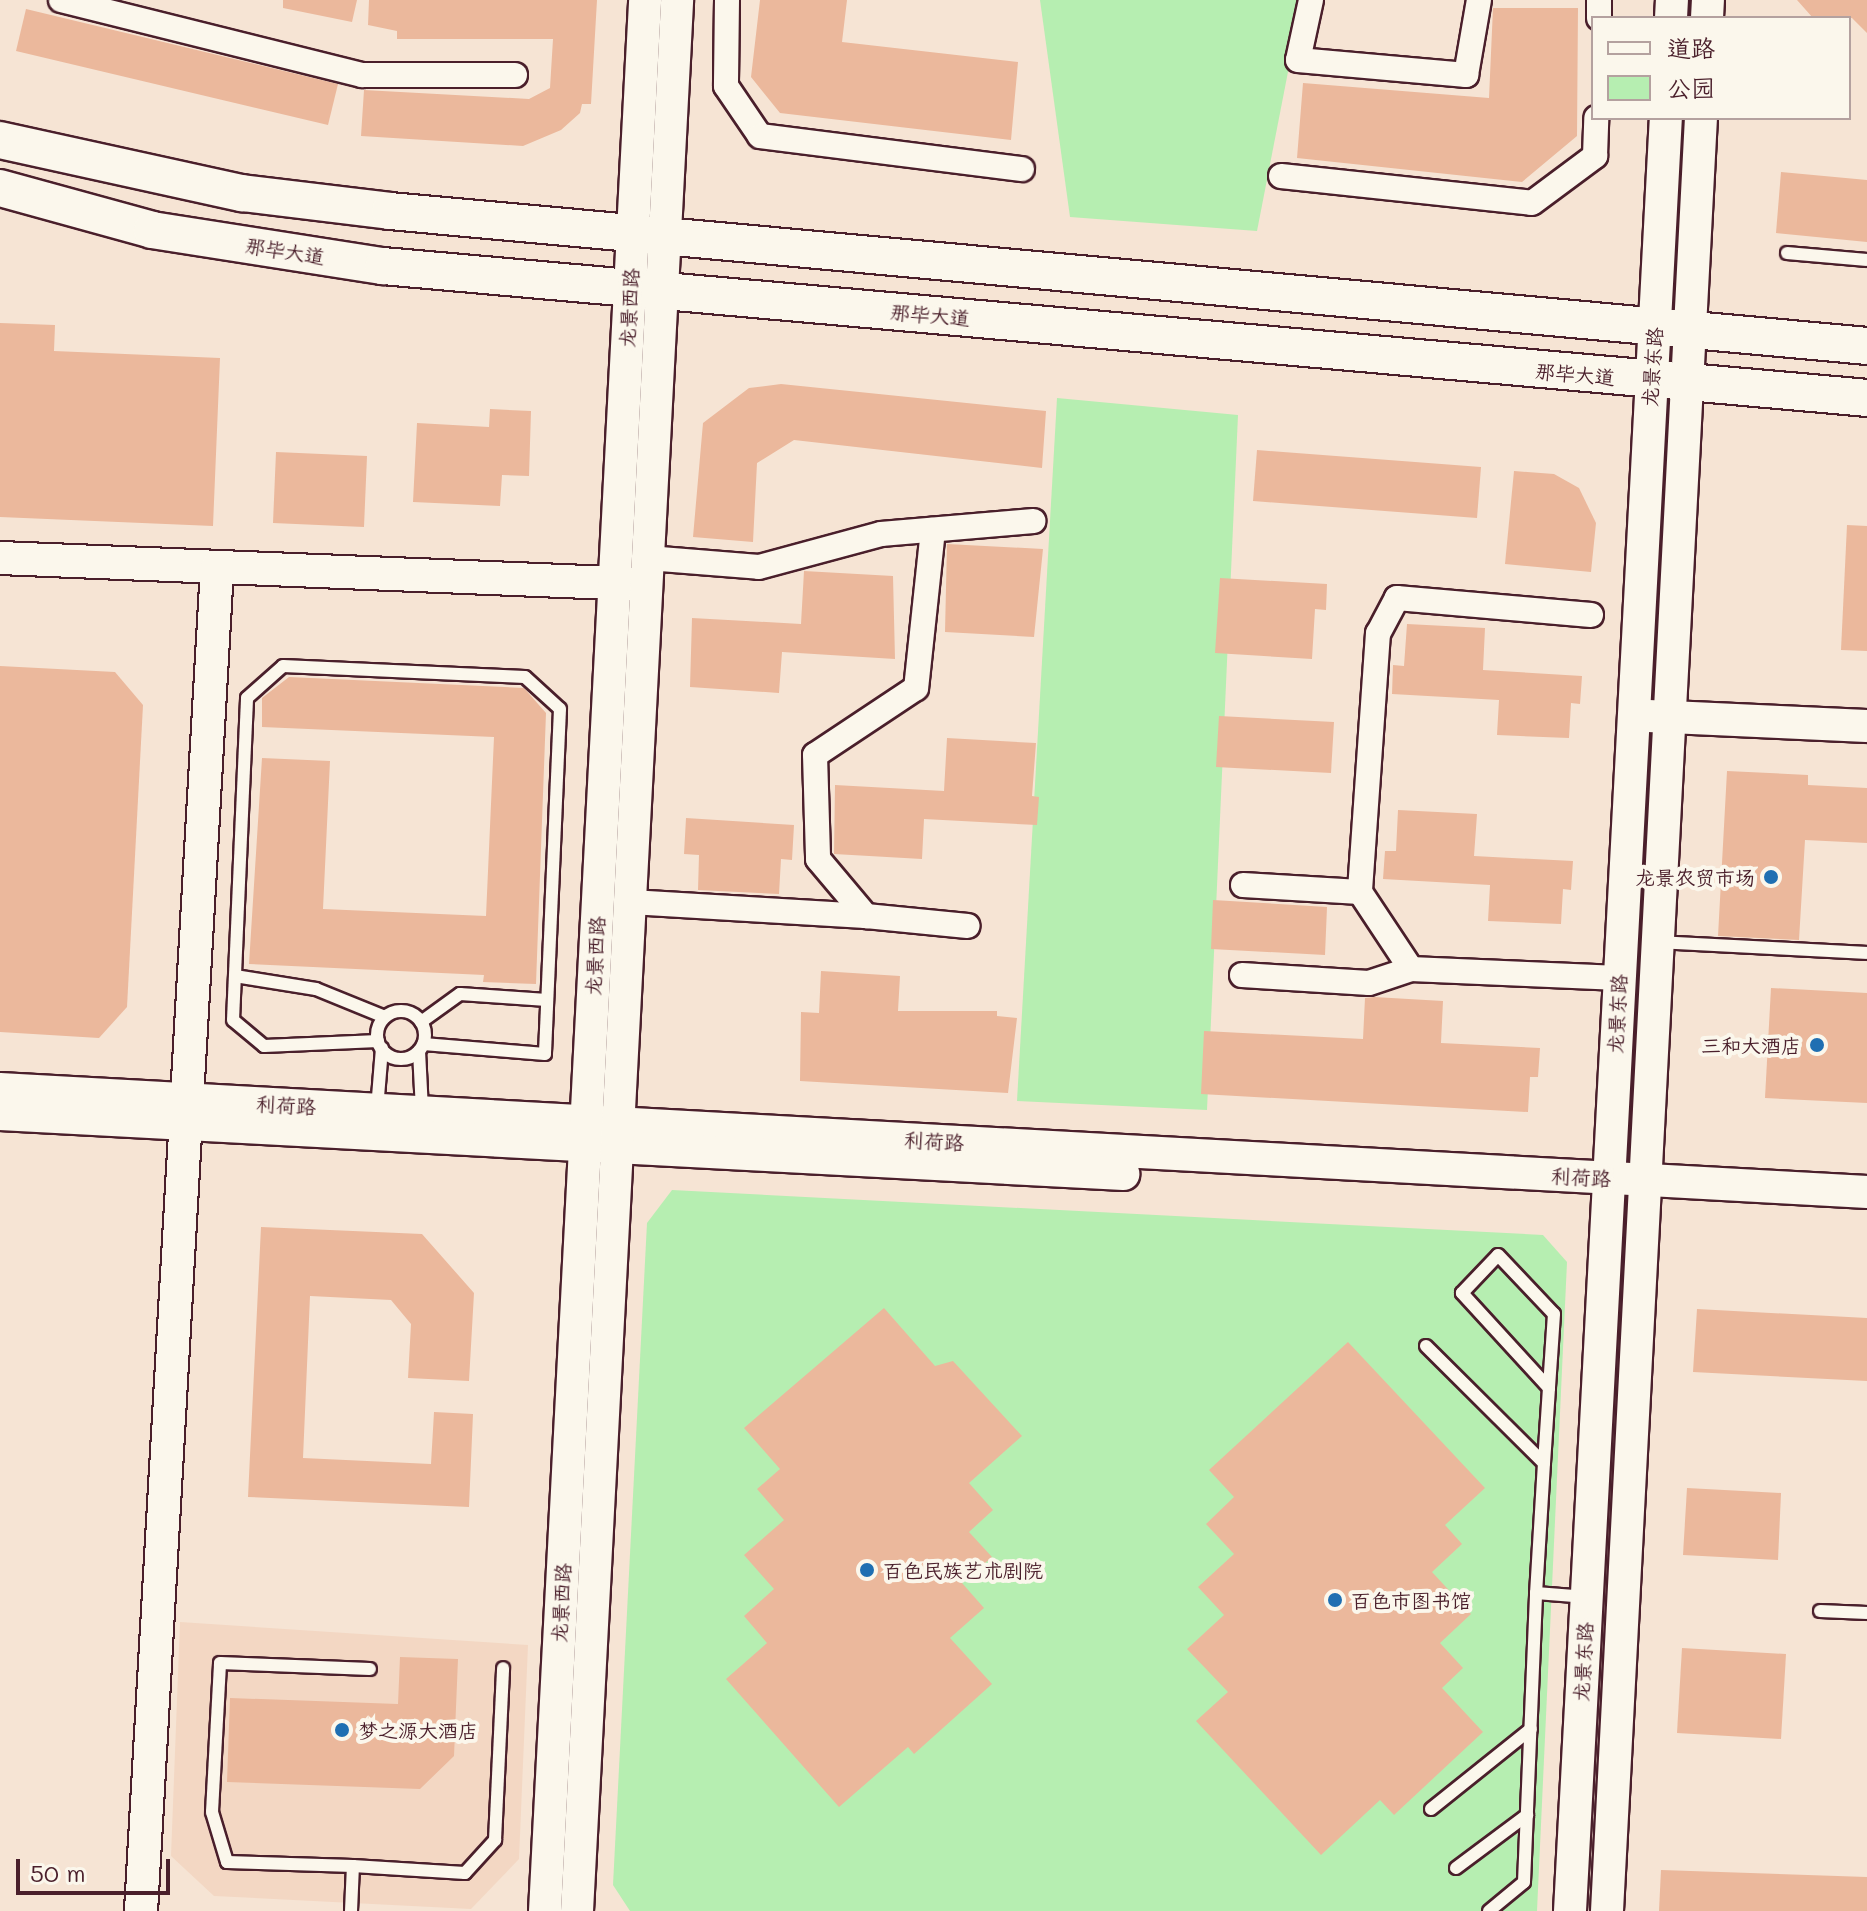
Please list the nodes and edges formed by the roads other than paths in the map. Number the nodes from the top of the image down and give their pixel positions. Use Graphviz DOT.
graph roads {
  1 [pos="61,0"];
  2 [pos="645,0"];
  3 [pos="677,0"];
  4 [pos="727,0"];
  5 [pos="1311,0"];
  6 [pos="1479,0"];
  7 [pos="515,75"];
  8 [pos="1596,120"];
  9 [pos="1666,120"];
  10 [pos="1701,120"];
  11 [pos="0,140"];
  12 [pos="1022,169"];
  13 [pos="1281,176"];
  14 [pos="0,188"];
  15 [pos="390,211"];
  16 [pos="649,237"];
  17 [pos="1787,253"];
  18 [pos="1867,260"];
  19 [pos="383,266"];
  20 [pos="646,292"];
  21 [pos="1673,330"];
  22 [pos="1867,346"];
  23 [pos="1651,381"];
  24 [pos="1687,383"];
  25 [pos="1867,398"];
  26 [pos="1033,521"];
  27 [pos="933,530"];
  28 [pos="0,558"];
  29 [pos="217,567"];
  30 [pos="647,571"];
  31 [pos="615,584"];
  32 [pos="1591,615"];
  33 [pos="1633,716"];
  34 [pos="1670,717"];
  35 [pos="1867,726"];
  36 [pos="1243,885"];
  37 [pos="1360,892"];
  38 [pos="630,902"];
  39 [pos="866,916"];
  40 [pos="968,926"];
  41 [pos="1658,942"];
  42 [pos="1867,953"];
  43 [pos="1411,969"];
  44 [pos="1242,975"];
  45 [pos="235,976"];
  46 [pos="1619,978"];
  47 [pos="547,1000"];
  48 [pos="385,1017"];
  49 [pos="421,1022"];
  50 [pos="380,1044"];
  51 [pos="421,1047"];
  52 [pos="0,1089"];
  53 [pos="377,1110"];
  54 [pos="186,1112"];
  55 [pos="422,1113"];
  56 [pos="0,1114"];
  57 [pos="586,1133"];
  58 [pos="618,1135"];
  59 [pos="1608,1189"];
  60 [pos="1645,1191"];
  61 [pos="1867,1192"];
  62 [pos="1867,1213"];
  63 [pos="1426,1346"];
  64 [pos="1549,1388"];
  65 [pos="1544,1463"];
  66 [pos="1536,1593"];
  67 [pos="1587,1597"];
  68 [pos="1820,1611"];
  69 [pos="1867,1613"];
  70 [pos="503,1668"];
  71 [pos="370,1669"];
  72 [pos="1531,1729"];
  73 [pos="1431,1809"];
  74 [pos="1527,1815"];
  75 [pos="353,1866"];
  76 [pos="1456,1868"];
  77 [pos="141,1911"];
  78 [pos="351,1911"];
  79 [pos="545,1911"];
  80 [pos="577,1911"];
  81 [pos="1489,1911"];
  82 [pos="1570,1911"];
  83 [pos="1607,1911"];
  1 -- 7 [label="street"];
  2 -- 16 [label="main road, 龙景西路"];
  3 -- 16 [label="main road, 龙景西路"];
  4 -- 12 [label="street"];
  5 -- 6 [label="street"];
  8 -- 13 [label="street"];
  9 -- 21 [label="main road, 龙景东路"];
  10 -- 21 [label="main road, 龙景东路"];
  11 -- 15 [label="main road"];
  14 -- 19 [label="main road, 那毕大道"];
  15 -- 16 [label="main road"];
  15 -- 19 [label="main road"];
  16 -- 20 [label="main road, 龙景西路"];
  16 -- 21 [label="main road"];
  17 -- 18 [label="lane"];
  19 -- 20 [label="main road, 那毕大道"];
  20 -- 23 [label="main road, 那毕大道"];
  20 -- 30 [label="main road, 龙景西路"];
  20 -- 31 [label="main road, 龙景西路"];
  21 -- 22 [label="main road"];
  21 -- 23 [label="main road, 龙景东路"];
  21 -- 24 [label="main road, 龙景东路"];
  23 -- 24 [label="main road, 那毕大道"];
  23 -- 33 [label="main road, 龙景东路"];
  24 -- 25 [label="main road, 那毕大道"];
  24 -- 34 [label="main road, 龙景东路"];
  26 -- 27 [label="street"];
  27 -- 30 [label="street"];
  27 -- 39 [label="street"];
  28 -- 29 [label="main road"];
  29 -- 31 [label="main road"];
  29 -- 54 [label="main road"];
  30 -- 31 [label="main road"];
  30 -- 38 [label="main road, 龙景西路"];
  31 -- 57 [label="main road, 龙景西路"];
  32 -- 37 [label="street"];
  33 -- 34 [label="main road"];
  33 -- 46 [label="main road, 龙景东路"];
  34 -- 35 [label="main road"];
  34 -- 41 [label="main road, 龙景东路"];
  36 -- 37 [label="street"];
  37 -- 43 [label="street"];
  38 -- 39 [label="street"];
  38 -- 58 [label="main road, 龙景西路"];
  39 -- 40 [label="street"];
  41 -- 42 [label="lane"];
  41 -- 60 [label="main road, 龙景东路"];
  43 -- 44 [label="street"];
  43 -- 46 [label="street"];
  45 -- 47 [label="lane"];
  45 -- 48 [label="lane"];
  45 -- 50 [label="lane"];
  46 -- 59 [label="main road, 龙景东路"];
  47 -- 49 [label="lane"];
  47 -- 51 [label="lane"];
  48 -- 49 [label="lane"];
  48 -- 50 [label="lane"];
  49 -- 51 [label="lane"];
  50 -- 51 [label="lane"];
  50 -- 53 [label="lane"];
  51 -- 55 [label="lane"];
  52 -- 54 [label="main road, 利荷路"];
  53 -- 54 [label="main road, 利荷路"];
  53 -- 55 [label="main road, 利荷路"];
  54 -- 56 [label="main road, 利荷路"];
  54 -- 57 [label="main road, 利荷路"];
  54 -- 77 [label="main road"];
  55 -- 57 [label="main road, 利荷路"];
  57 -- 58 [label="main road, 利荷路"];
  57 -- 79 [label="main road, 龙景西路"];
  58 -- 59 [label="main road, 利荷路"];
  58 -- 80 [label="main road, 龙景西路"];
  59 -- 60 [label="main road, 利荷路"];
  59 -- 67 [label="main road, 龙景东路"];
  60 -- 61 [label="main road, 利荷路"];
  60 -- 62 [label="main road, 利荷路"];
  60 -- 83 [label="main road, 龙景东路"];
  63 -- 65 [label="lane"];
  64 -- 64 [label="lane"];
  64 -- 65 [label="lane"];
  65 -- 66 [label="lane"];
  66 -- 67 [label="lane"];
  66 -- 72 [label="lane"];
  67 -- 82 [label="main road, 龙景东路"];
  68 -- 69 [label="lane"];
  70 -- 75 [label="lane"];
  71 -- 75 [label="lane"];
  72 -- 73 [label="lane"];
  72 -- 74 [label="lane"];
  74 -- 76 [label="lane"];
  74 -- 81 [label="lane"];
  75 -- 78 [label="lane"];
}
